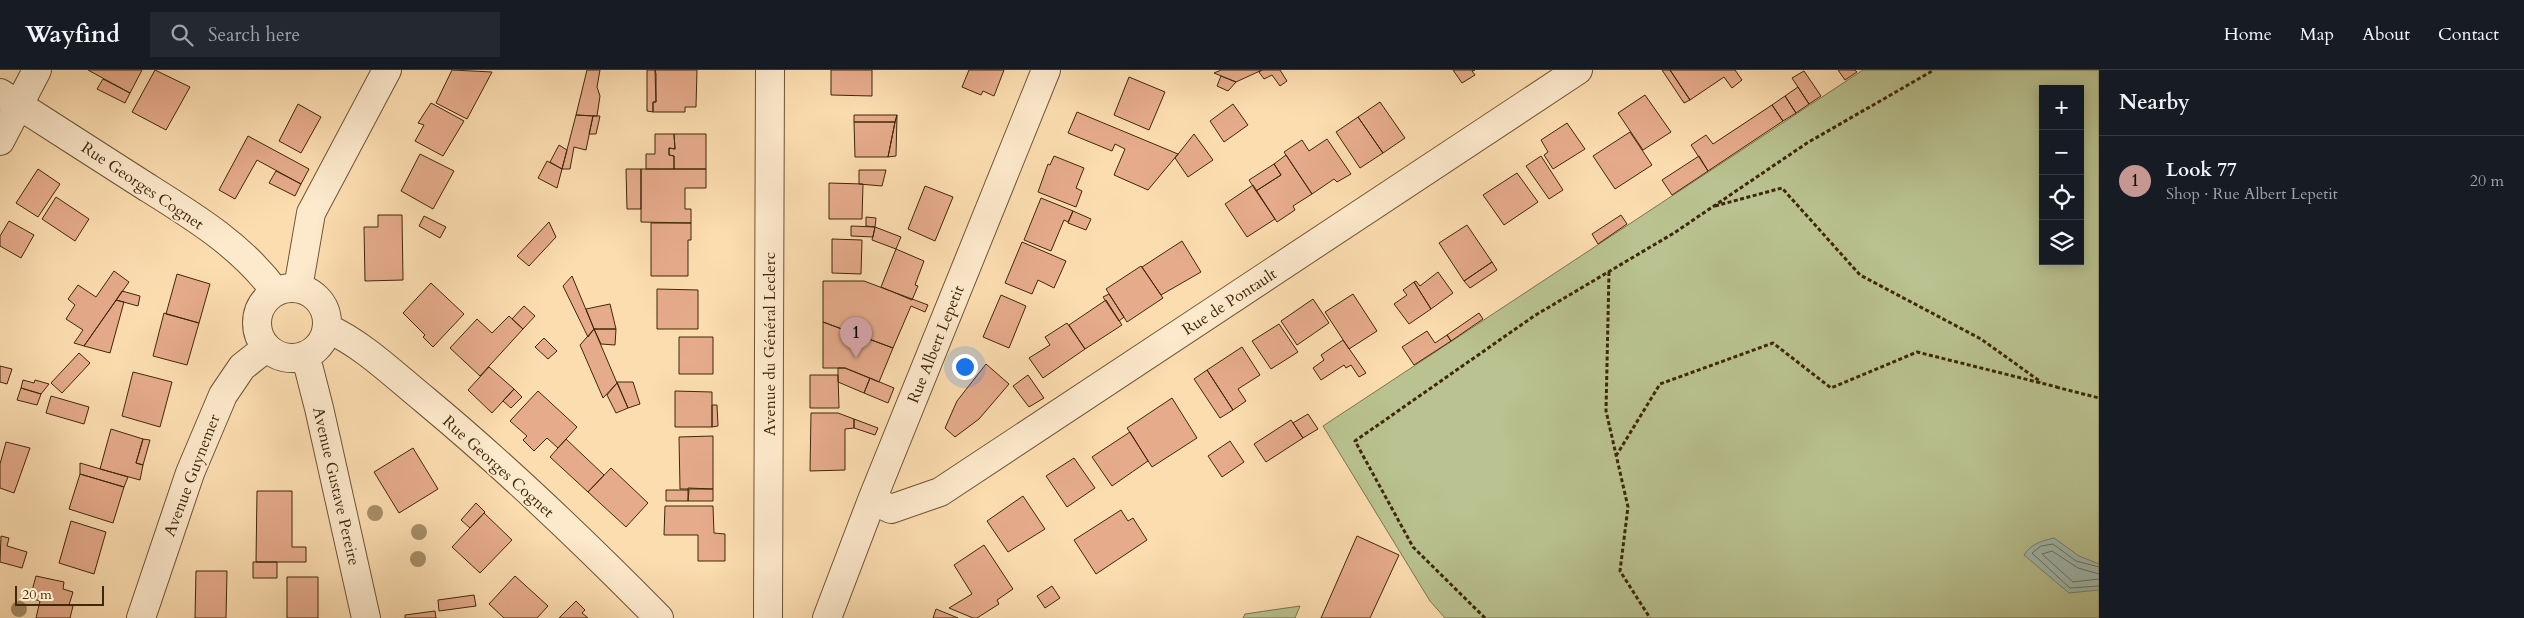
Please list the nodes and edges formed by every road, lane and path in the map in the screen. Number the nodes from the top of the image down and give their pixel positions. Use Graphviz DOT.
graph roads {
  1 [pos="37,70"];
  2 [pos="387,70"];
  3 [pos="770,70"];
  4 [pos="1046,70"];
  5 [pos="1578,70"];
  6 [pos="1934,70"];
  7 [pos="9,99"];
  8 [pos="0,141"];
  9 [pos="1712,207"];
  10 [pos="1609,272"];
  11 [pos="286,290"];
  12 [pos="327,328"];
  13 [pos="266,348"];
  14 [pos="303,356"];
  15 [pos="2058,387"];
  16 [pos="2099,398"];
  17 [pos="1616,456"];
  18 [pos="872,500"];
  19 [pos="142,618"];
  20 [pos="366,618"];
  21 [pos="659,618"];
  22 [pos="768,618"];
  23 [pos="827,618"];
  24 [pos="1485,618"];
  25 [pos="1650,618"];
  1 -- 7 [label="street"];
  2 -- 11 [label="street"];
  3 -- 22 [label="street, Avenue du Général Leclerc"];
  4 -- 18 [label="street, Rue Albert Lepetit"];
  5 -- 18 [label="street, Rue de Pontault"];
  6 -- 9 [label="path"];
  7 -- 8 [label="street"];
  7 -- 11 [label="street, Rue Georges Cognet"];
  9 -- 10 [label="path"];
  9 -- 15 [label="path"];
  10 -- 17 [label="path"];
  10 -- 24 [label="path"];
  11 -- 12 [label="street"];
  11 -- 13 [label="street"];
  12 -- 14 [label="street"];
  12 -- 21 [label="street, Rue Georges Cognet"];
  13 -- 14 [label="street"];
  13 -- 19 [label="street, Avenue Guynemer"];
  14 -- 20 [label="street, Avenue Gustave Pereire"];
  15 -- 16 [label="path"];
  15 -- 17 [label="path"];
  17 -- 25 [label="path"];
  18 -- 23 [label="street, Rue Albert Lepetit"];
}
